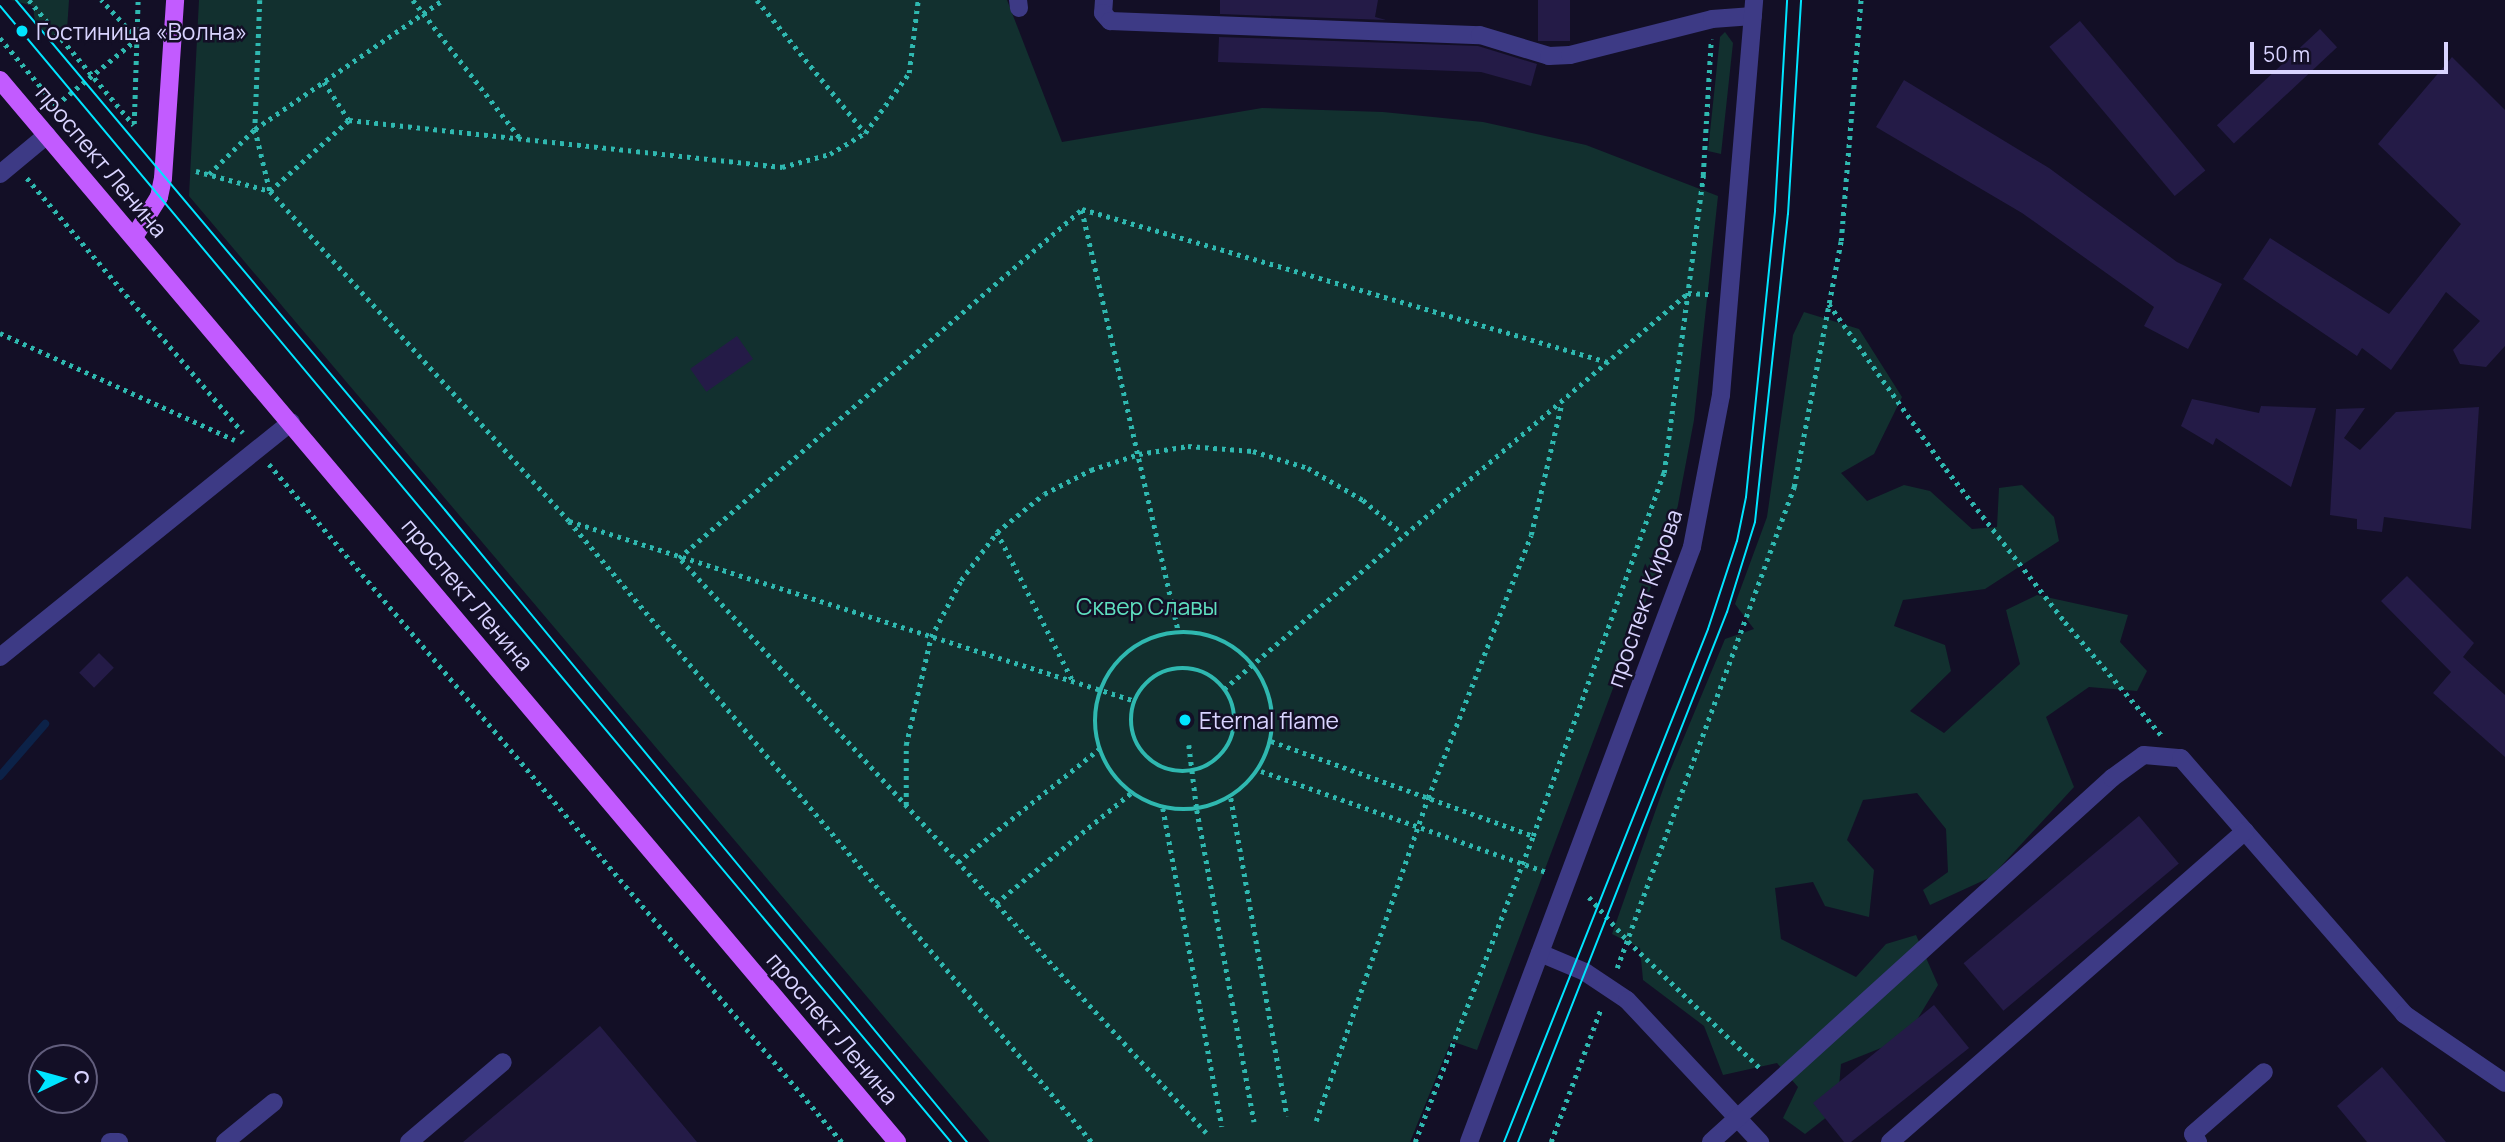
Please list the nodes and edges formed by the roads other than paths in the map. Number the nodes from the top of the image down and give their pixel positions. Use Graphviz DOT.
graph roads {
  1 [pos="175,0"];
  2 [pos="1104,0"];
  3 [pos="1754,8"];
  4 [pos="0,80"];
  5 [pos="47,135"];
  6 [pos="0,174"];
  7 [pos="134,237"];
  8 [pos="291,422"];
  9 [pos="0,657"];
  10 [pos="2245,831"];
  11 [pos="1540,953"];
  12 [pos="503,1062"];
  13 [pos="2264,1072"];
  14 [pos="2505,1083"];
  15 [pos="274,1102"];
  16 [pos="1739,1117"];
  17 [pos="110,1142"];
  18 [pos="120,1142"];
  19 [pos="225,1142"];
  20 [pos="409,1142"];
  21 [pos="897,1142"];
  22 [pos="1469,1142"];
  23 [pos="1711,1142"];
  24 [pos="1760,1142"];
  25 [pos="1890,1142"];
  26 [pos="2198,1142"];
  1 -- 7 [label="main road"];
  2 -- 3 [label="street"];
  3 -- 11 [label="street, проспект Кирова"];
  4 -- 5 [label="main road, проспект Ленина"];
  5 -- 6 [label="street"];
  5 -- 7 [label="main road, проспект Ленина"];
  7 -- 8 [label="main road, проспект Ленина"];
  8 -- 9 [label="street"];
  8 -- 21 [label="main road, проспект Ленина"];
  10 -- 14 [label="street"];
  10 -- 16 [label="street"];
  10 -- 25 [label="street"];
  11 -- 16 [label="street"];
  11 -- 22 [label="street, проспект Кирова"];
  12 -- 20 [label="street"];
  13 -- 26 [label="street"];
  15 -- 19 [label="street"];
  16 -- 23 [label="street"];
  16 -- 24 [label="street"];
  17 -- 18 [label="street"];
}
